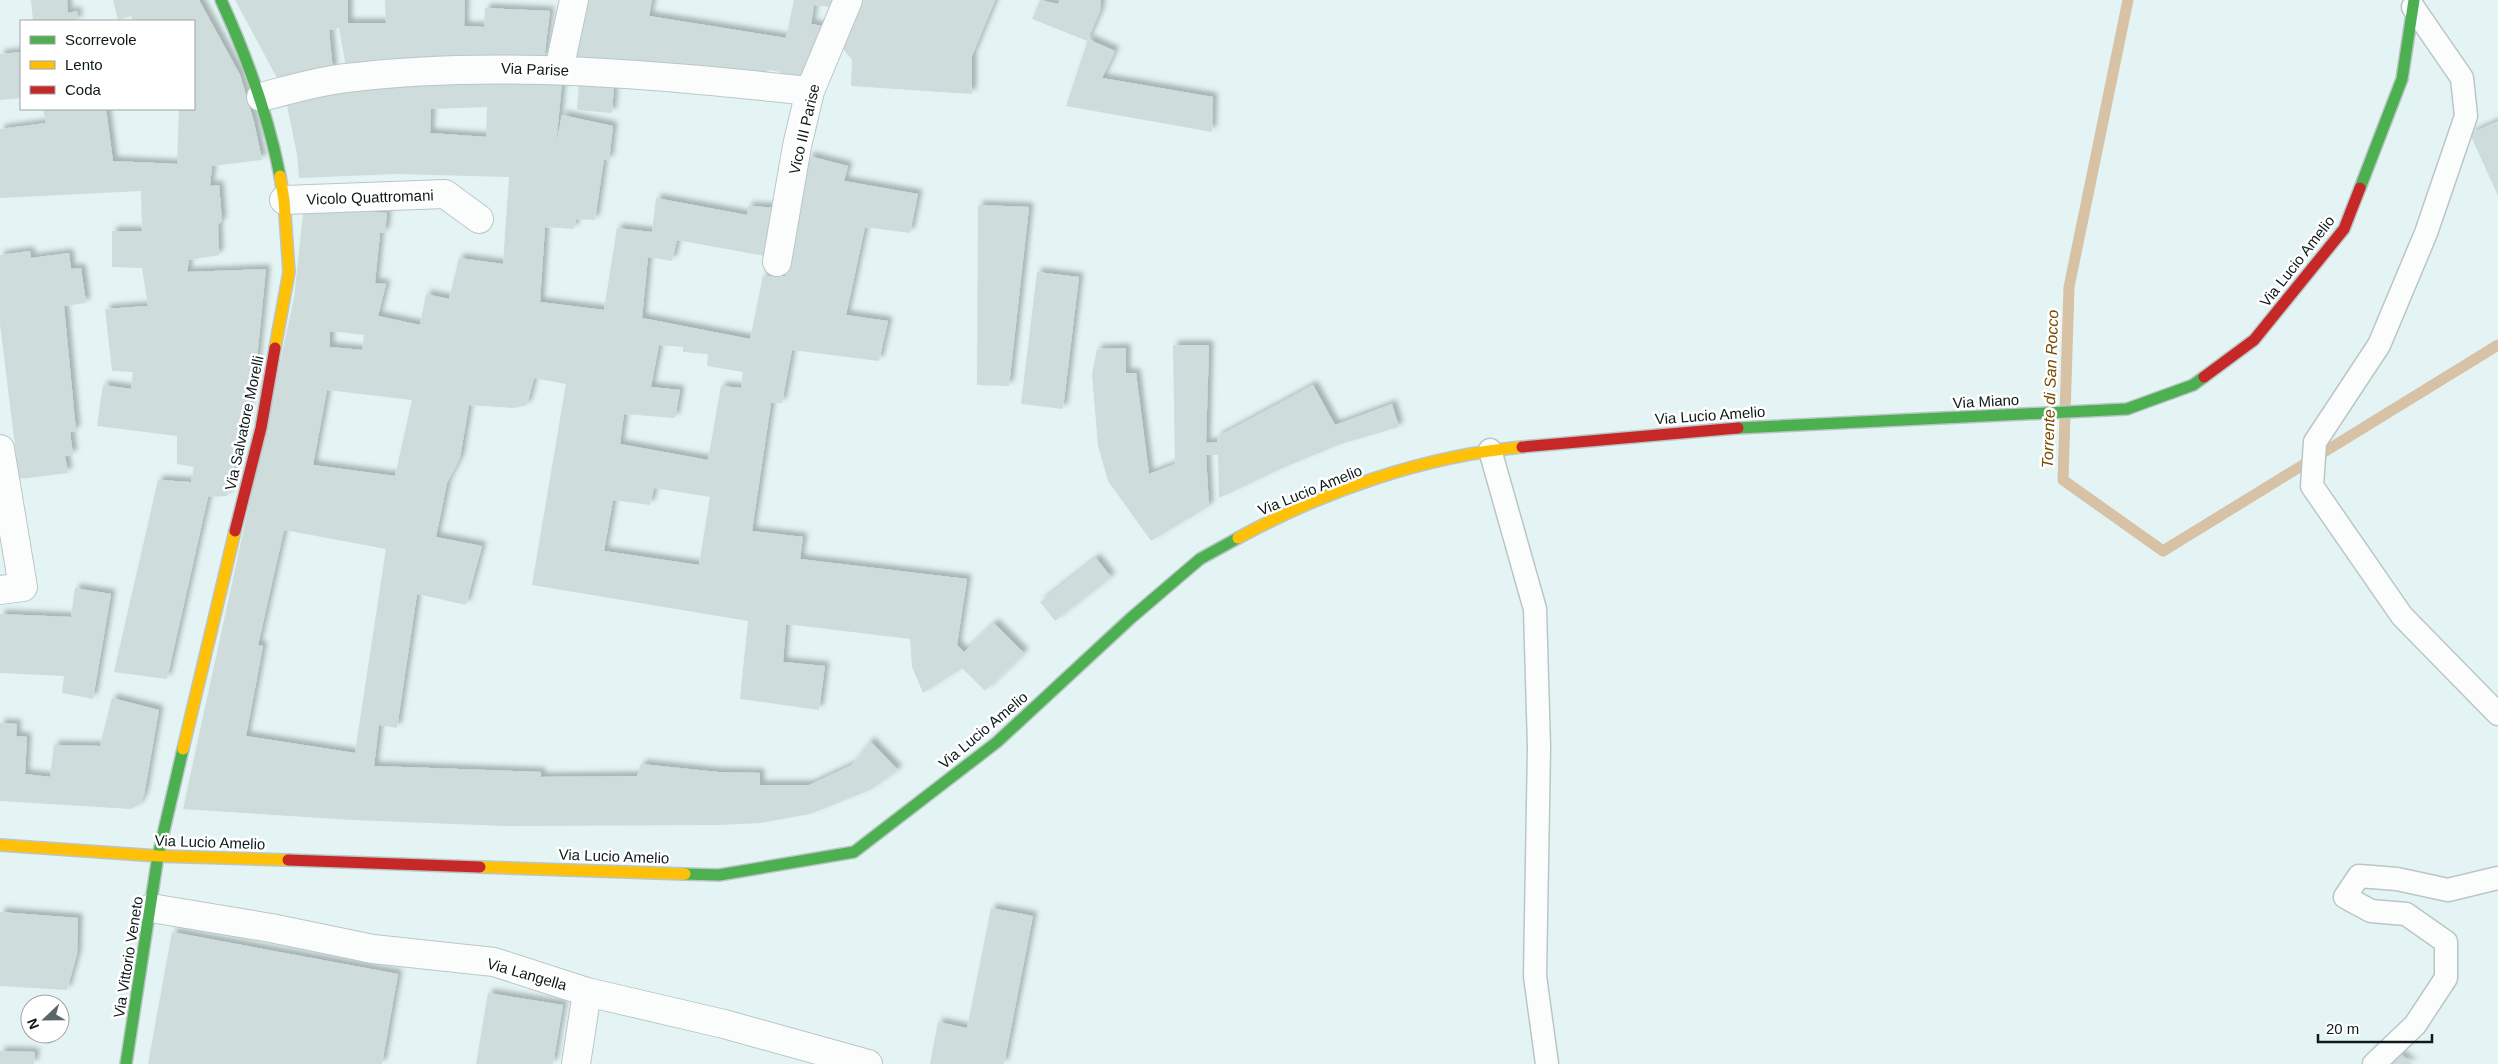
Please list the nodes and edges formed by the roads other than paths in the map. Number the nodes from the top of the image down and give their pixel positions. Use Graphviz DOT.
graph roads {
  1 [pos="221,0"];
  2 [pos="574,0"];
  3 [pos="848,0"];
  4 [pos="2414,4"];
  5 [pos="559,70"];
  6 [pos="810,91"];
  7 [pos="261,96"];
  8 [pos="284,200"];
  9 [pos="479,219"];
  10 [pos="777,262"];
  11 [pos="2127,409"];
  12 [pos="1935,418"];
  13 [pos="0,449"];
  14 [pos="1490,450"];
  15 [pos="0,590"];
  16 [pos="2498,714"];
  17 [pos="0,845"];
  18 [pos="158,856"];
  19 [pos="2498,878"];
  20 [pos="151,908"];
  21 [pos="587,992"];
  22 [pos="126,1064"];
  23 [pos="576,1064"];
  24 [pos="868,1064"];
  25 [pos="1547,1064"];
  26 [pos="2374,1064"];
  1 -- 7 [label="main road, Via Salvatore Morelli"];
  2 -- 5 [label="street"];
  3 -- 6 [label="street, Vico III Parise"];
  4 -- 11 [label="main road, Via Lucio Amelio"];
  4 -- 16 [label="lane"];
  5 -- 6 [label="street, Via Parise"];
  5 -- 7 [label="street, Via Parise"];
  6 -- 10 [label="street, Vico III Parise"];
  7 -- 8 [label="main road, Via Salvatore Morelli"];
  8 -- 9 [label="street, Vicolo Quattromani"];
  8 -- 18 [label="main road, Via Salvatore Morelli"];
  11 -- 12 [label="main road, Via Miano"];
  12 -- 14 [label="main road, Via Lucio Amelio"];
  13 -- 15 [label="street"];
  14 -- 18 [label="main road, Via Lucio Amelio"];
  14 -- 25 [label="lane"];
  17 -- 18 [label="main road, Via Lucio Amelio"];
  18 -- 20 [label="main road, Via Vittorio Veneto"];
  19 -- 26 [label="lane"];
  20 -- 21 [label="street, Via Langella"];
  20 -- 22 [label="main road, Via Vittorio Veneto"];
  21 -- 23 [label="street"];
  21 -- 24 [label="street, Via Langella"];
}
